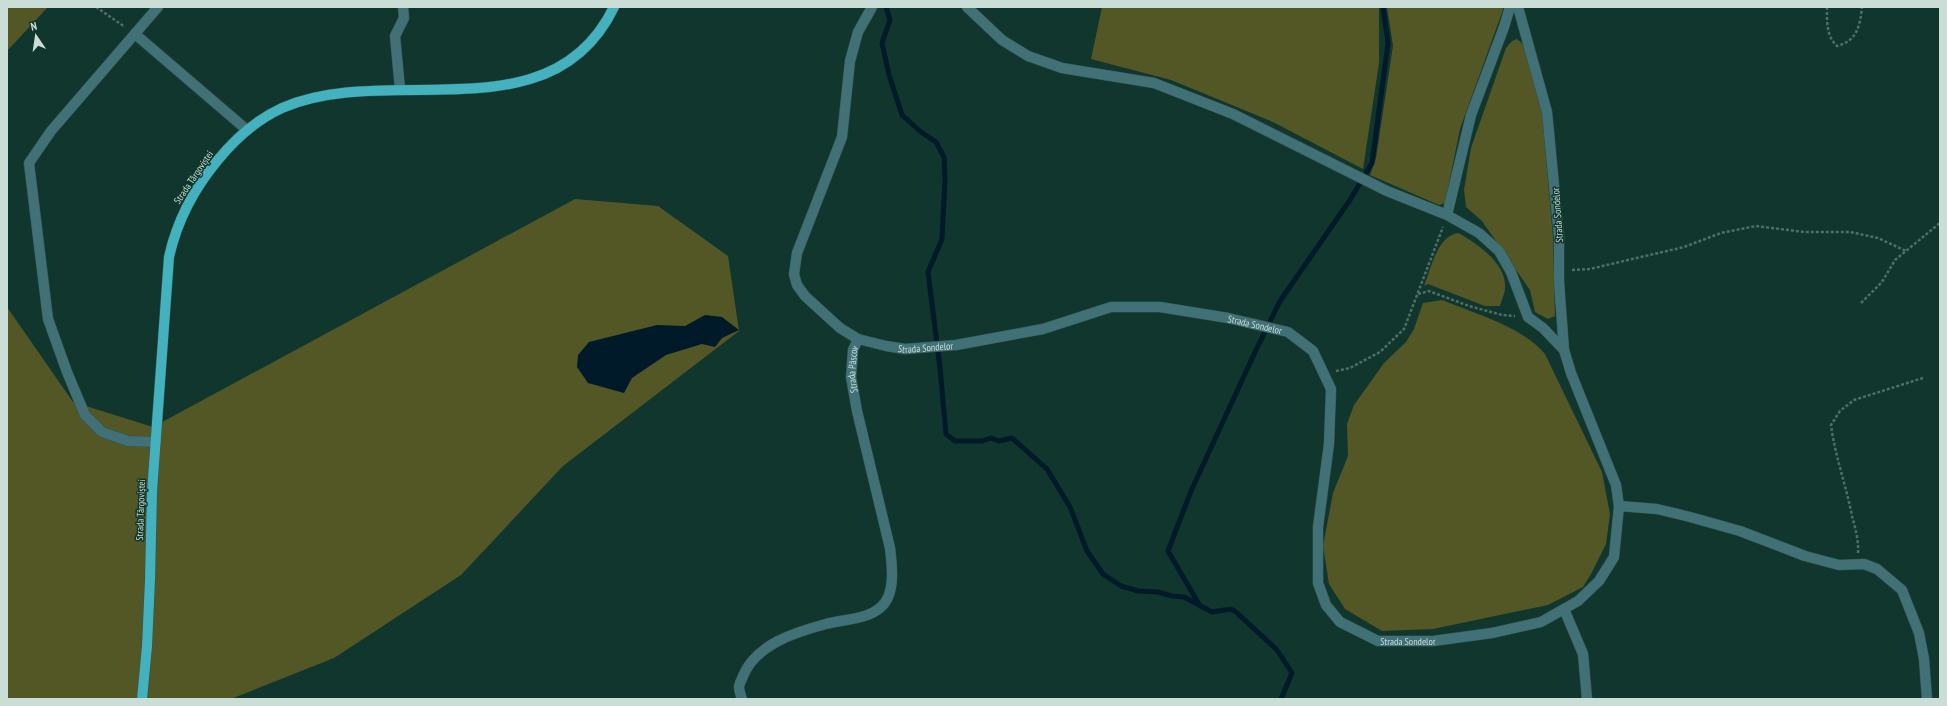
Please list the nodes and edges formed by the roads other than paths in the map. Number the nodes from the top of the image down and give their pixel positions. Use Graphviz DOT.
graph roads {
  1 [pos="158,7"];
  2 [pos="402,7"];
  3 [pos="614,7"];
  4 [pos="872,7"];
  5 [pos="967,7"];
  6 [pos="1510,7"];
  7 [pos="1518,7"];
  8 [pos="135,34"];
  9 [pos="400,89"];
  10 [pos="247,130"];
  11 [pos="1448,216"];
  12 [pos="858,338"];
  13 [pos="1564,350"];
  14 [pos="156,442"];
  15 [pos="1619,506"];
  16 [pos="1564,609"];
  17 [pos="142,699"];
  18 [pos="742,699"];
  19 [pos="1587,699"];
  20 [pos="1927,699"];
  1 -- 8 [label="street"];
  2 -- 9 [label="street"];
  3 -- 9 [label="main road, Strada Târgoviștei"];
  4 -- 12 [label="street, Strada Pâscov"];
  5 -- 11 [label="street"];
  6 -- 11 [label="street"];
  7 -- 13 [label="street, Strada Sondelor"];
  8 -- 10 [label="street"];
  8 -- 14 [label="street"];
  9 -- 10 [label="main road, Strada Târgoviștei"];
  10 -- 14 [label="main road, Strada Târgoviștei"];
  11 -- 13 [label="street"];
  12 -- 16 [label="street, Strada Sondelor"];
  12 -- 18 [label="street, Strada Pâscov"];
  13 -- 15 [label="street, Strada Sondelor"];
  14 -- 17 [label="main road, Strada Târgoviștei"];
  15 -- 16 [label="street, Strada Sondelor"];
  15 -- 20 [label="street"];
  16 -- 19 [label="street"];
}
